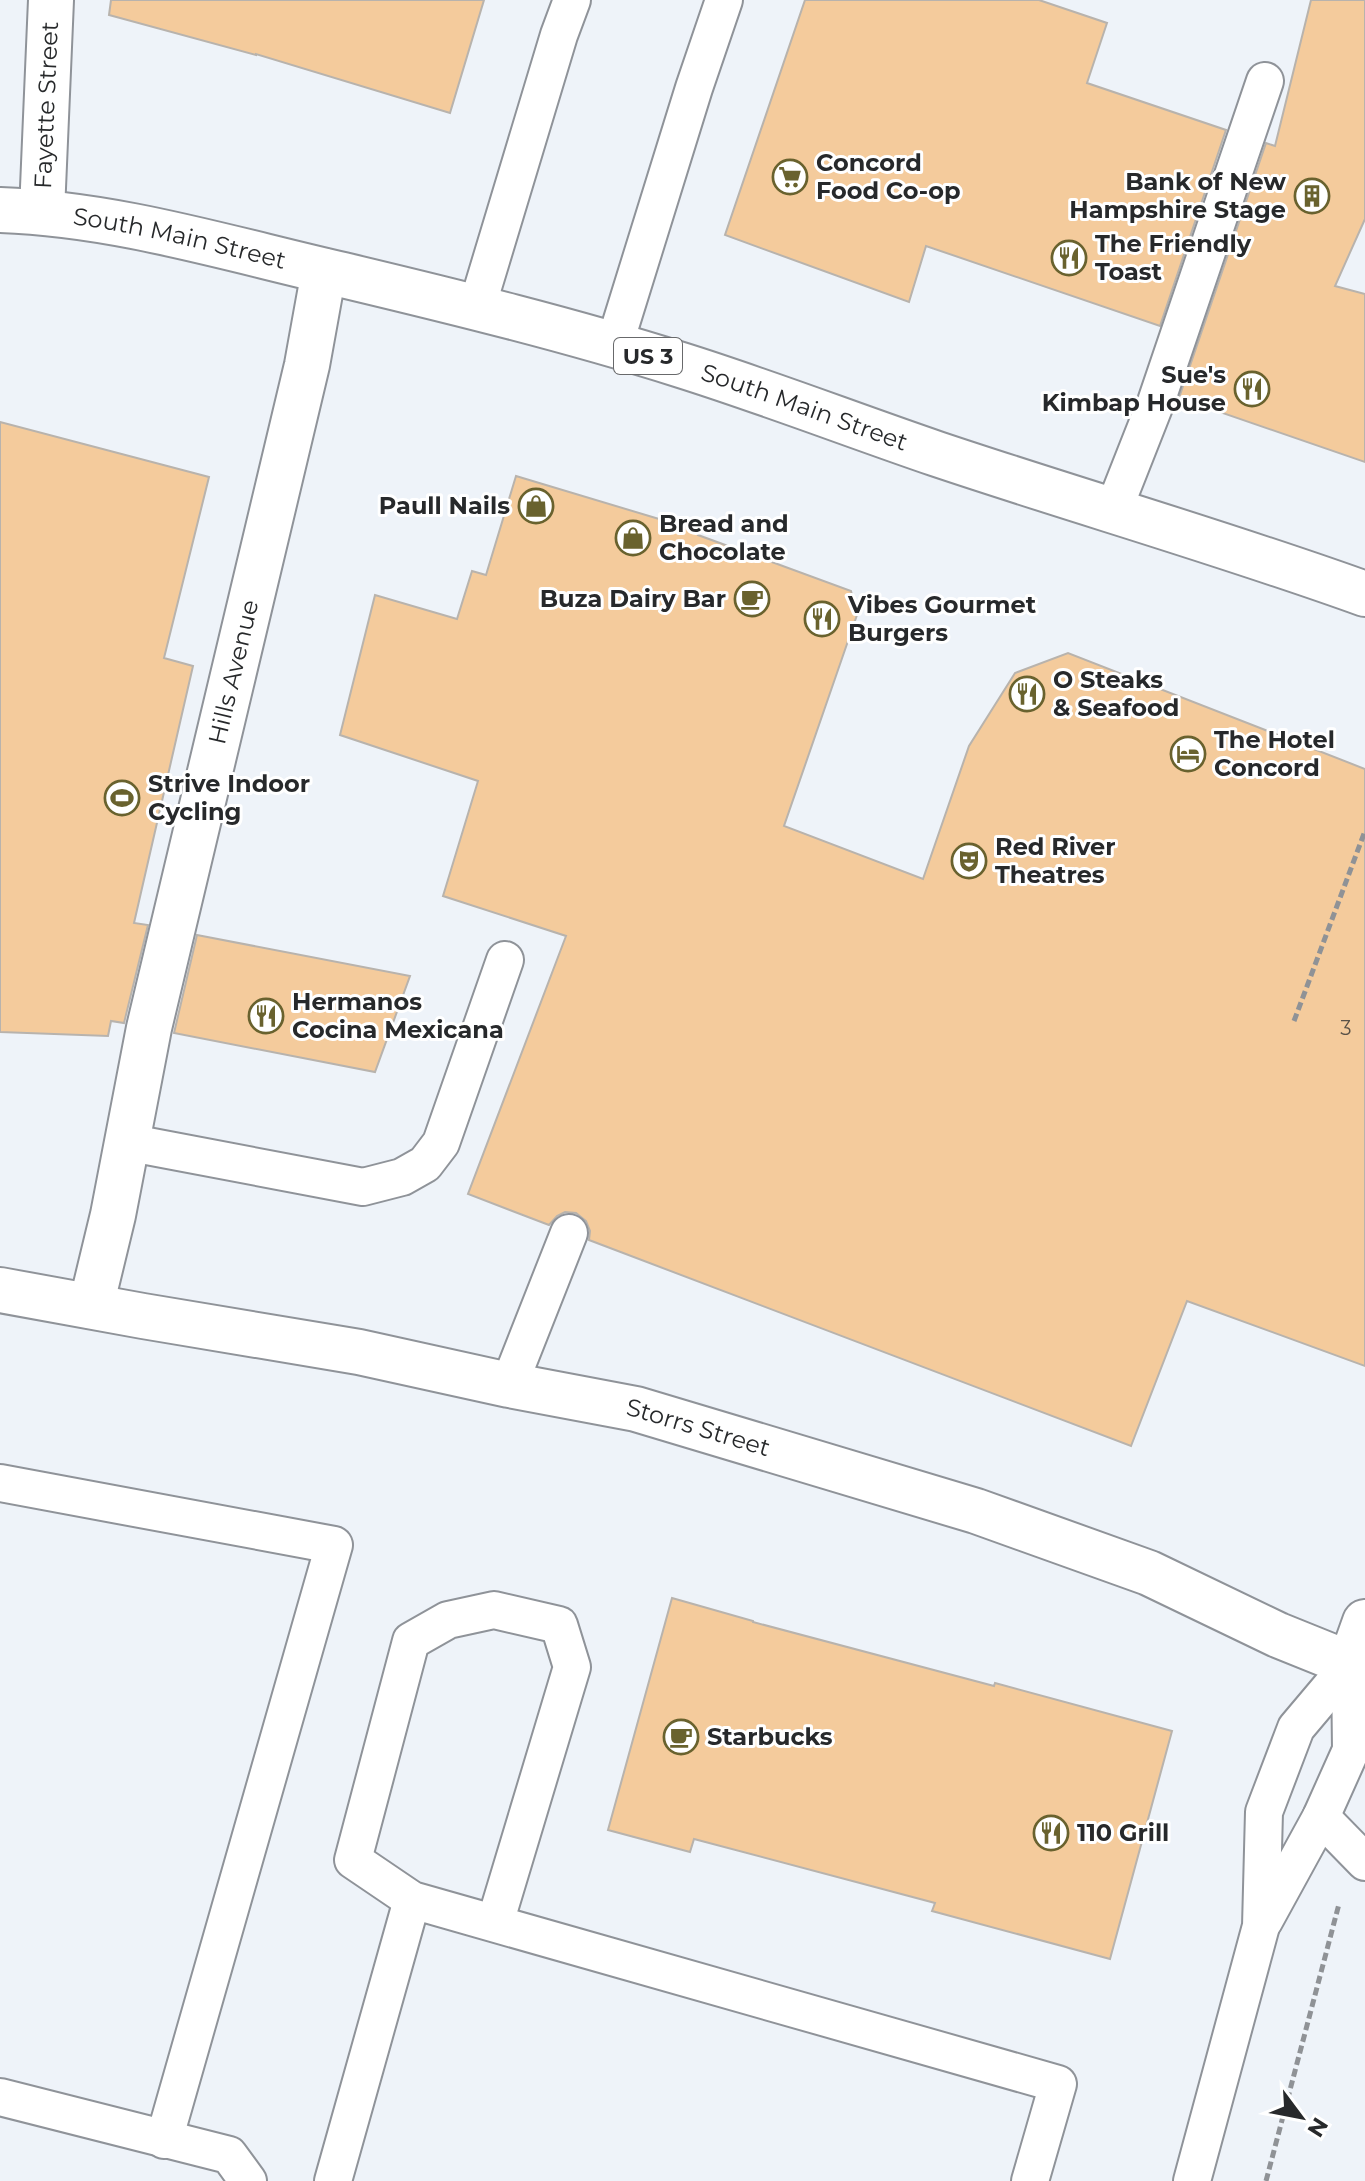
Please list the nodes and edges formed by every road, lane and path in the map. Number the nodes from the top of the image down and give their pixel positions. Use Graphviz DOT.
graph roads {
  1 [pos="51,0"];
  2 [pos="572,0"];
  3 [pos="724,0"];
  4 [pos="1265,81"];
  5 [pos="21,210"];
  6 [pos="324,271"];
  7 [pos="477,307"];
  8 [pos="614,346"];
  9 [pos="1113,511"];
  10 [pos="1365,594"];
  11 [pos="1365,831"];
  12 [pos="505,960"];
  13 [pos="1294,1021"];
  14 [pos="126,1142"];
  15 [pos="569,1233"];
  16 [pos="0,1290"];
  17 [pos="91,1306"];
  18 [pos="509,1385"];
  19 [pos="0,1483"];
  20 [pos="1365,1622"];
  21 [pos="1357,1667"];
  22 [pos="1321,1817"];
  23 [pos="1365,1862"];
  24 [pos="1340,1899"];
  25 [pos="412,1900"];
  26 [pos="495,1923"];
  27 [pos="1261,1926"];
  28 [pos="0,2097"];
  29 [pos="164,2140"];
  30 [pos="248,2181"];
  31 [pos="333,2181"];
  32 [pos="1030,2181"];
  33 [pos="1192,2181"];
  34 [pos="1266,2181"];
  1 -- 5 [label="street, Fayette Street"];
  2 -- 7 [label="lane"];
  3 -- 8 [label="lane"];
  4 -- 9 [label="lane"];
  5 -- 6 [label="street, South Main Street / US 3"];
  6 -- 7 [label="street, South Main Street / US 3"];
  6 -- 14 [label="street, Hills Avenue"];
  7 -- 8 [label="street, South Main Street / US 3"];
  8 -- 9 [label="street, South Main Street / US 3"];
  9 -- 10 [label="street, South Main Street / US 3"];
  11 -- 13 [label="path"];
  12 -- 14 [label="lane"];
  14 -- 17 [label="street, Hills Avenue"];
  15 -- 18 [label="lane"];
  16 -- 17 [label="street, Storrs Street"];
  17 -- 18 [label="street, Storrs Street"];
  18 -- 21 [label="street, Storrs Street"];
  19 -- 29 [label="lane"];
  20 -- 21 [label="street"];
  21 -- 22 [label="lane"];
  21 -- 27 [label="lane"];
  22 -- 23 [label="lane"];
  22 -- 27 [label="lane"];
  24 -- 34 [label="path"];
  25 -- 26 [label="lane"];
  25 -- 26 [label="lane"];
  25 -- 31 [label="lane"];
  26 -- 32 [label="lane"];
  27 -- 33 [label="lane"];
  28 -- 29 [label="lane"];
  29 -- 30 [label="lane"];
}
